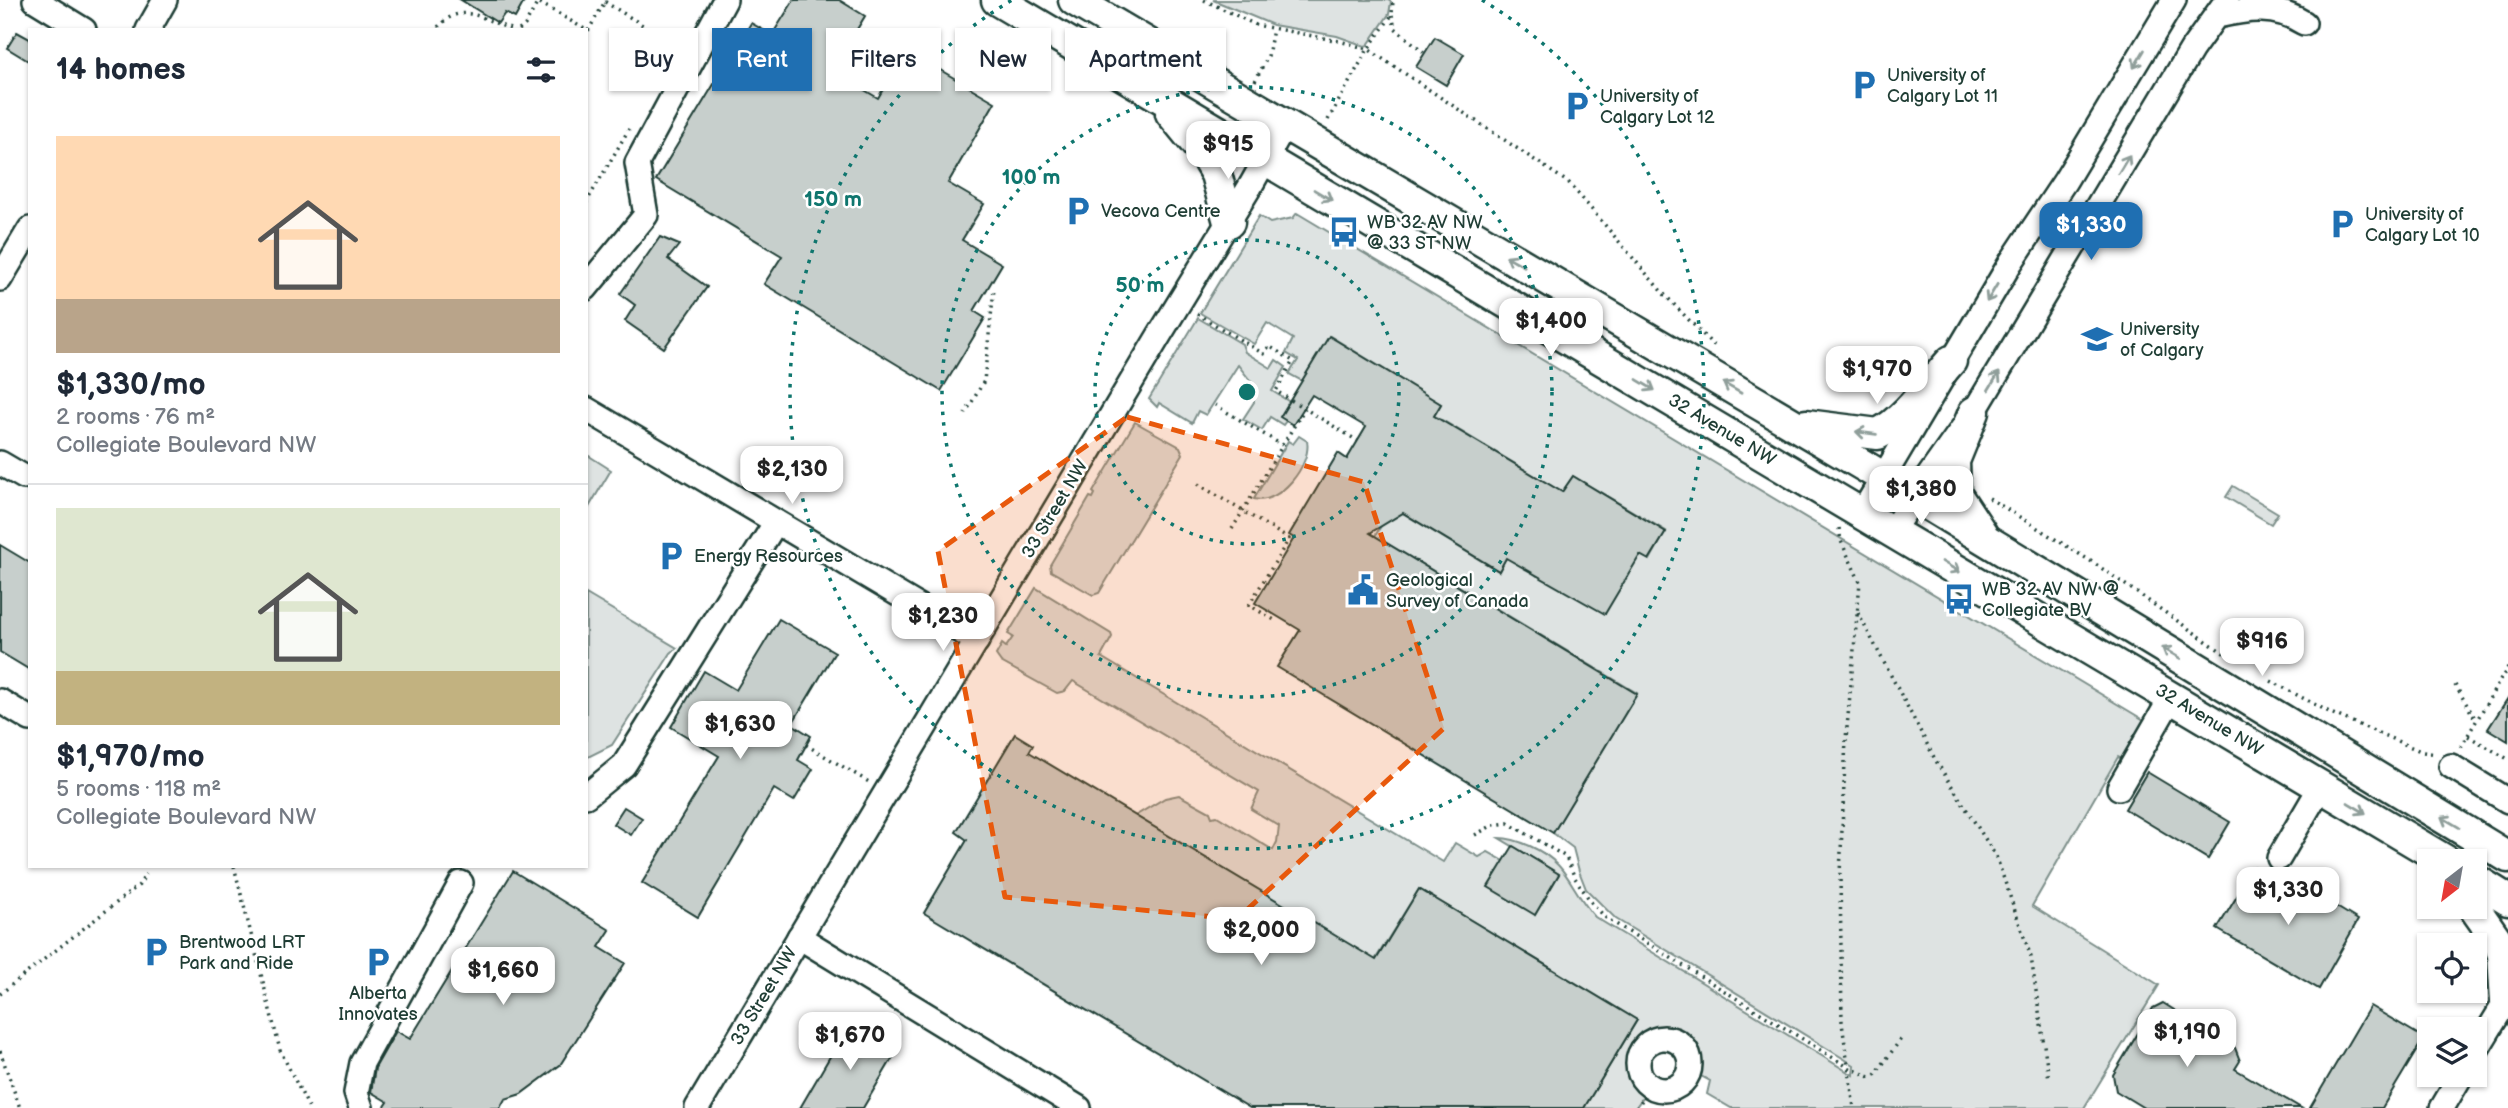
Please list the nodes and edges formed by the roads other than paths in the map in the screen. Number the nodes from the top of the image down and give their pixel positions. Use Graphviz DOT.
graph roads {
  1 [pos="35,0"];
  2 [pos="165,0"];
  3 [pos="724,0"];
  4 [pos="997,0"];
  5 [pos="1074,0"];
  6 [pos="2174,0"];
  7 [pos="2222,8"];
  8 [pos="2304,23"];
  9 [pos="82,28"];
  10 [pos="149,28"];
  11 [pos="1152,92"];
  12 [pos="1284,126"];
  13 [pos="1265,160"];
  14 [pos="1229,222"];
  15 [pos="28,232"];
  16 [pos="0,279"];
  17 [pos="588,286"];
  18 [pos="1951,360"];
  19 [pos="588,410"];
  20 [pos="1974,412"];
  21 [pos="1791,423"];
  22 [pos="0,463"];
  23 [pos="24,477"];
  24 [pos="1883,478"];
  25 [pos="1914,497"];
  26 [pos="1850,516"];
  27 [pos="776,522"];
  28 [pos="1892,531"];
  29 [pos="1989,542"];
  30 [pos="977,641"];
  31 [pos="2171,698"];
  32 [pos="0,701"];
  33 [pos="28,718"];
  34 [pos="2451,766"];
  35 [pos="2321,786"];
  36 [pos="2119,788"];
  37 [pos="588,794"];
  38 [pos="2508,801"];
  39 [pos="2425,849"];
  40 [pos="2508,857"];
  41 [pos="2279,858"];
  42 [pos="461,883"];
  43 [pos="2487,887"];
  44 [pos="2508,900"];
  45 [pos="2482,919"];
  46 [pos="799,937"];
  47 [pos="2507,1000"];
  48 [pos="2487,1033"];
  49 [pos="2454,1087"];
  50 [pos="361,1108"];
  51 [pos="697,1108"];
  52 [pos="1079,1108"];
  53 [pos="2442,1108"];
  1 -- 9 [label="street"];
  2 -- 10 [label="street"];
  3 -- 17 [label="street"];
  4 -- 11 [label="main road, 32 Avenue NW"];
  5 -- 12 [label="main road"];
  6 -- 18 [label="street, one-way"];
  7 -- 8 [label="street"];
  20 -- 7 [label="street, one-way"];
  11 -- 13 [label="main road, 32 Avenue NW"];
  11 -- 14 [label="main road"];
  12 -- 13 [label="street, 33 Street NW"];
  21 -- 12 [label="main road, one-way"];
  13 -- 14 [label="street, 33 Street NW"];
  13 -- 26 [label="main road, 32 Avenue NW, one-way"];
  14 -- 30 [label="street, 33 Street NW"];
  15 -- 16 [label="street"];
  18 -- 21 [label="main road, one-way"];
  18 -- 24 [label="street"];
  19 -- 27 [label="street"];
  20 -- 25 [label="street"];
  20 -- 29 [label="main road"];
  21 -- 24 [label="main road"];
  22 -- 23 [label="street"];
  24 -- 25 [label="main road"];
  24 -- 26 [label="street"];
  25 -- 28 [label="street"];
  25 -- 29 [label="main road"];
  26 -- 28 [label="main road, 32 Avenue NW"];
  27 -- 30 [label="street"];
  27 -- 37 [label="street"];
  28 -- 31 [label="main road, 32 Avenue NW, one-way"];
  40 -- 29 [label="main road, one-way"];
  30 -- 46 [label="street, 33 Street NW"];
  31 -- 35 [label="main road, 32 Avenue NW"];
  31 -- 36 [label="street"];
  32 -- 33 [label="street"];
  34 -- 38 [label="street"];
  35 -- 39 [label="main road, 32 Avenue NW, one-way"];
  35 -- 41 [label="street"];
  42 -- 50 [label="street"];
  43 -- 44 [label="main road"];
  45 -- 47 [label="main road"];
  46 -- 51 [label="street, 33 Street NW"];
  46 -- 52 [label="street"];
  47 -- 48 [label="street"];
  49 -- 53 [label="street"];
}
